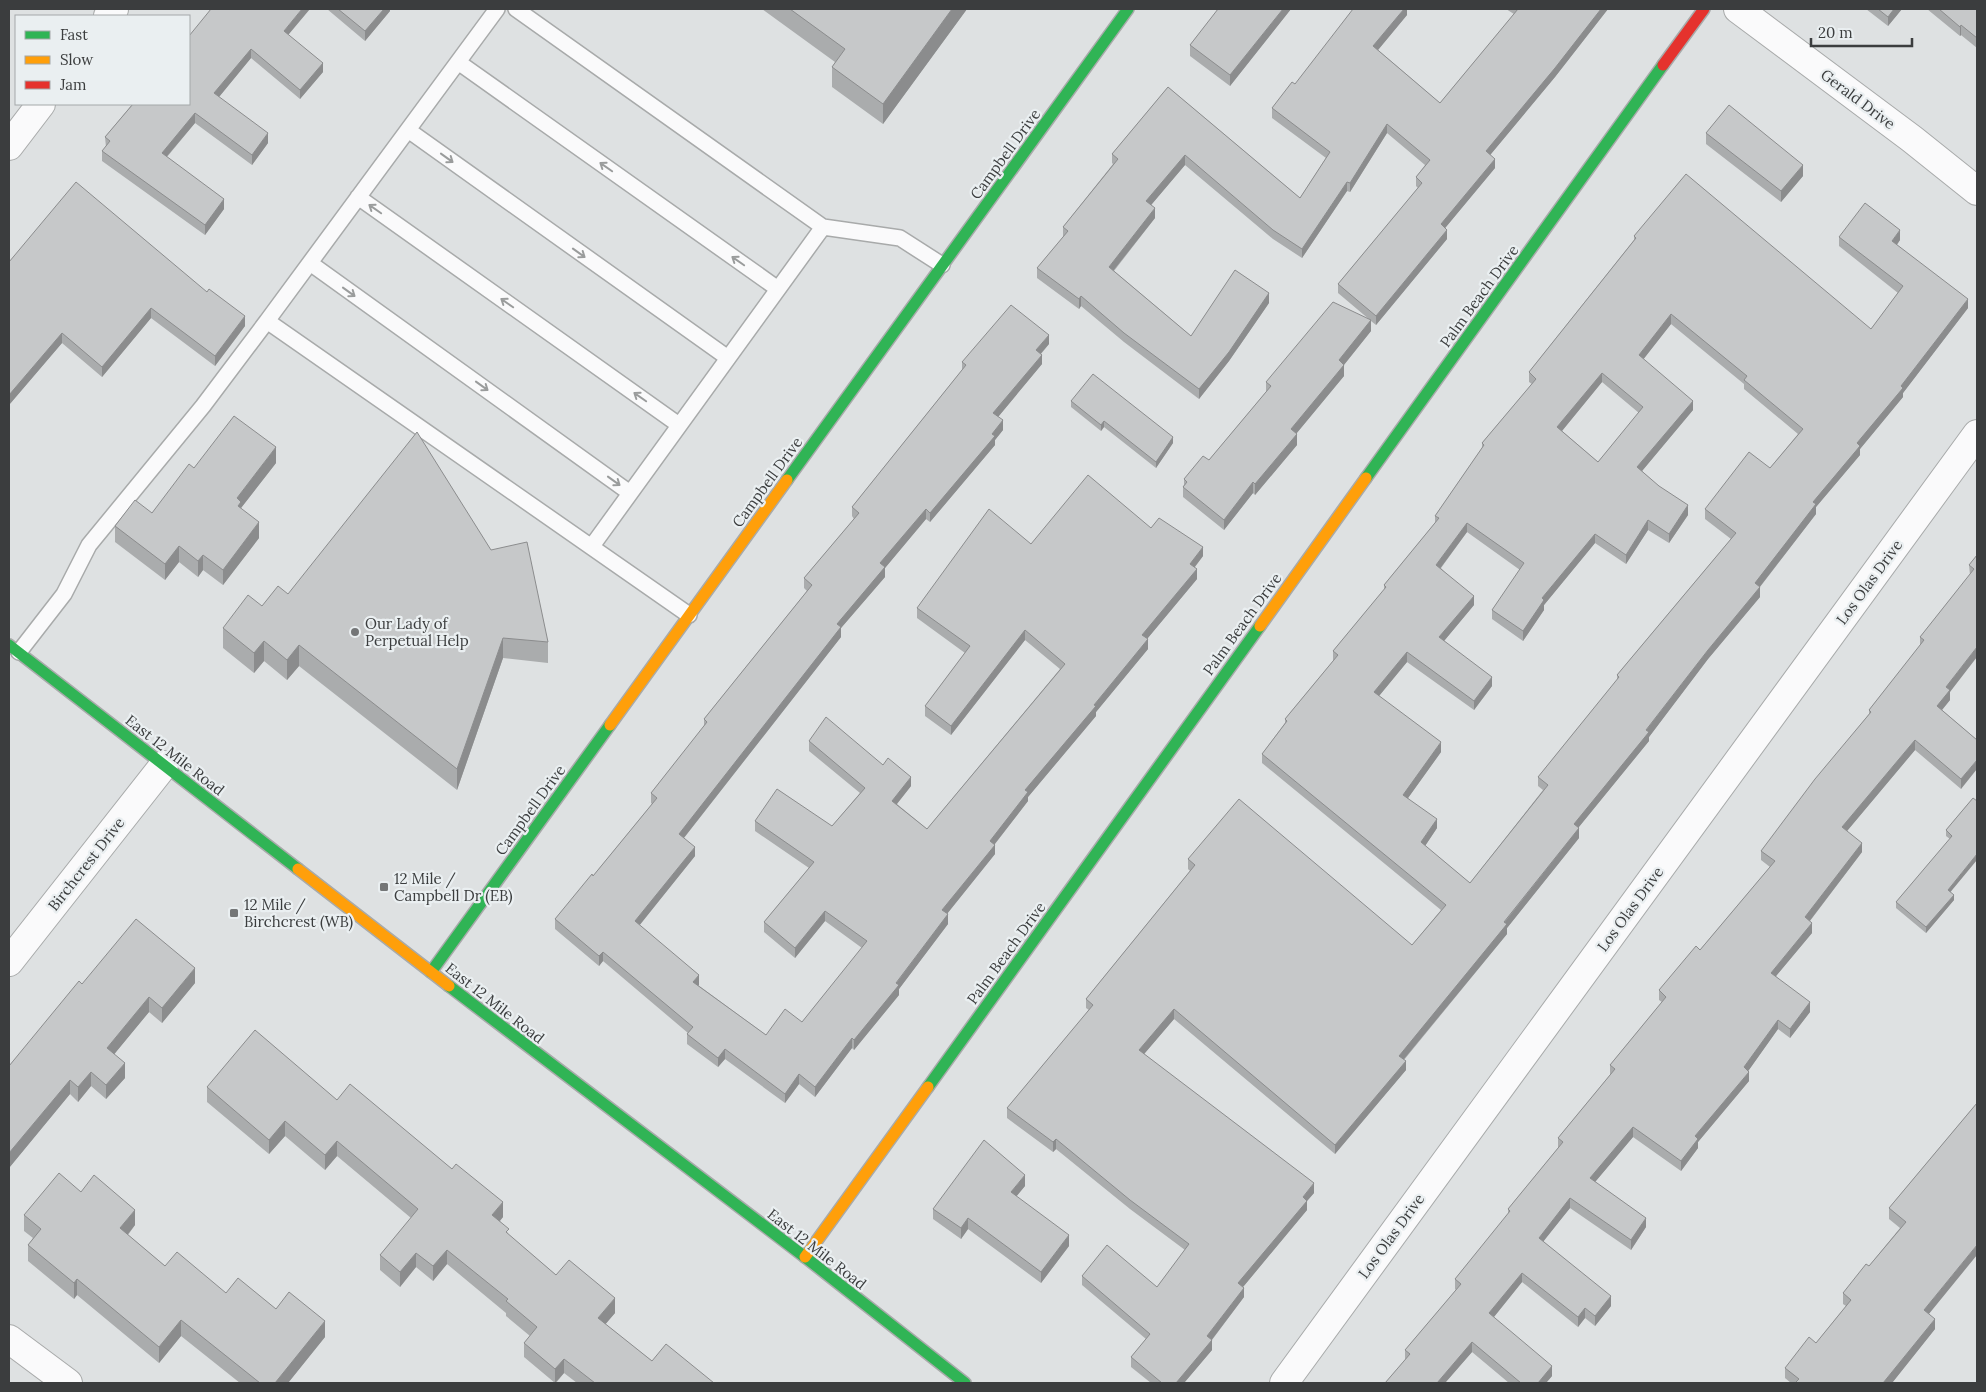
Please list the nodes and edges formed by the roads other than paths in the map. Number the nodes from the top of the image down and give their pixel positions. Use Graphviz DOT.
graph roads {
  1 [pos="497,9"];
  2 [pos="516,9"];
  3 [pos="1128,9"];
  4 [pos="1704,9"];
  5 [pos="1738,9"];
  6 [pos="458,62"];
  7 [pos="40,105"];
  8 [pos="408,130"];
  9 [pos="9,146"];
  10 [pos="1977,192"];
  11 [pos="358,197"];
  12 [pos="823,227"];
  13 [pos="310,263"];
  14 [pos="942,265"];
  15 [pos="778,289"];
  16 [pos="267,321"];
  17 [pos="728,358"];
  18 [pos="679,425"];
  19 [pos="1977,434"];
  20 [pos="630,493"];
  21 [pos="592,546"];
  22 [pos="689,615"];
  23 [pos="14,649"];
  24 [pos="164,765"];
  25 [pos="9,962"];
  26 [pos="431,972"];
  27 [pos="805,1258"];
  28 [pos="9,1339"];
  29 [pos="68,1383"];
  30 [pos="965,1383"];
  31 [pos="1284,1383"];
  1 -- 6 [label="lane"];
  2 -- 12 [label="lane"];
  3 -- 14 [label="street, Campbell Drive"];
  4 -- 27 [label="street, Palm Beach Drive"];
  5 -- 10 [label="street, Gerald Drive"];
  6 -- 8 [label="lane"];
  15 -- 6 [label="lane, one-way"];
  7 -- 9 [label="street"];
  8 -- 11 [label="lane"];
  8 -- 17 [label="lane, one-way"];
  11 -- 13 [label="lane"];
  18 -- 11 [label="lane, one-way"];
  12 -- 14 [label="lane"];
  12 -- 15 [label="lane"];
  13 -- 16 [label="lane"];
  13 -- 20 [label="lane, one-way"];
  14 -- 22 [label="street, Campbell Drive"];
  15 -- 17 [label="lane"];
  16 -- 21 [label="lane"];
  16 -- 23 [label="lane"];
  17 -- 18 [label="lane"];
  18 -- 20 [label="lane"];
  19 -- 31 [label="street, Los Olas Drive"];
  20 -- 21 [label="lane"];
  21 -- 22 [label="lane"];
  22 -- 26 [label="street, Campbell Drive"];
  23 -- 24 [label="street, East 12 Mile Road"];
  24 -- 25 [label="street, Birchcrest Drive"];
  24 -- 26 [label="street, East 12 Mile Road"];
  26 -- 27 [label="street, East 12 Mile Road"];
  27 -- 30 [label="street, East 12 Mile Road"];
  28 -- 29 [label="street"];
}
